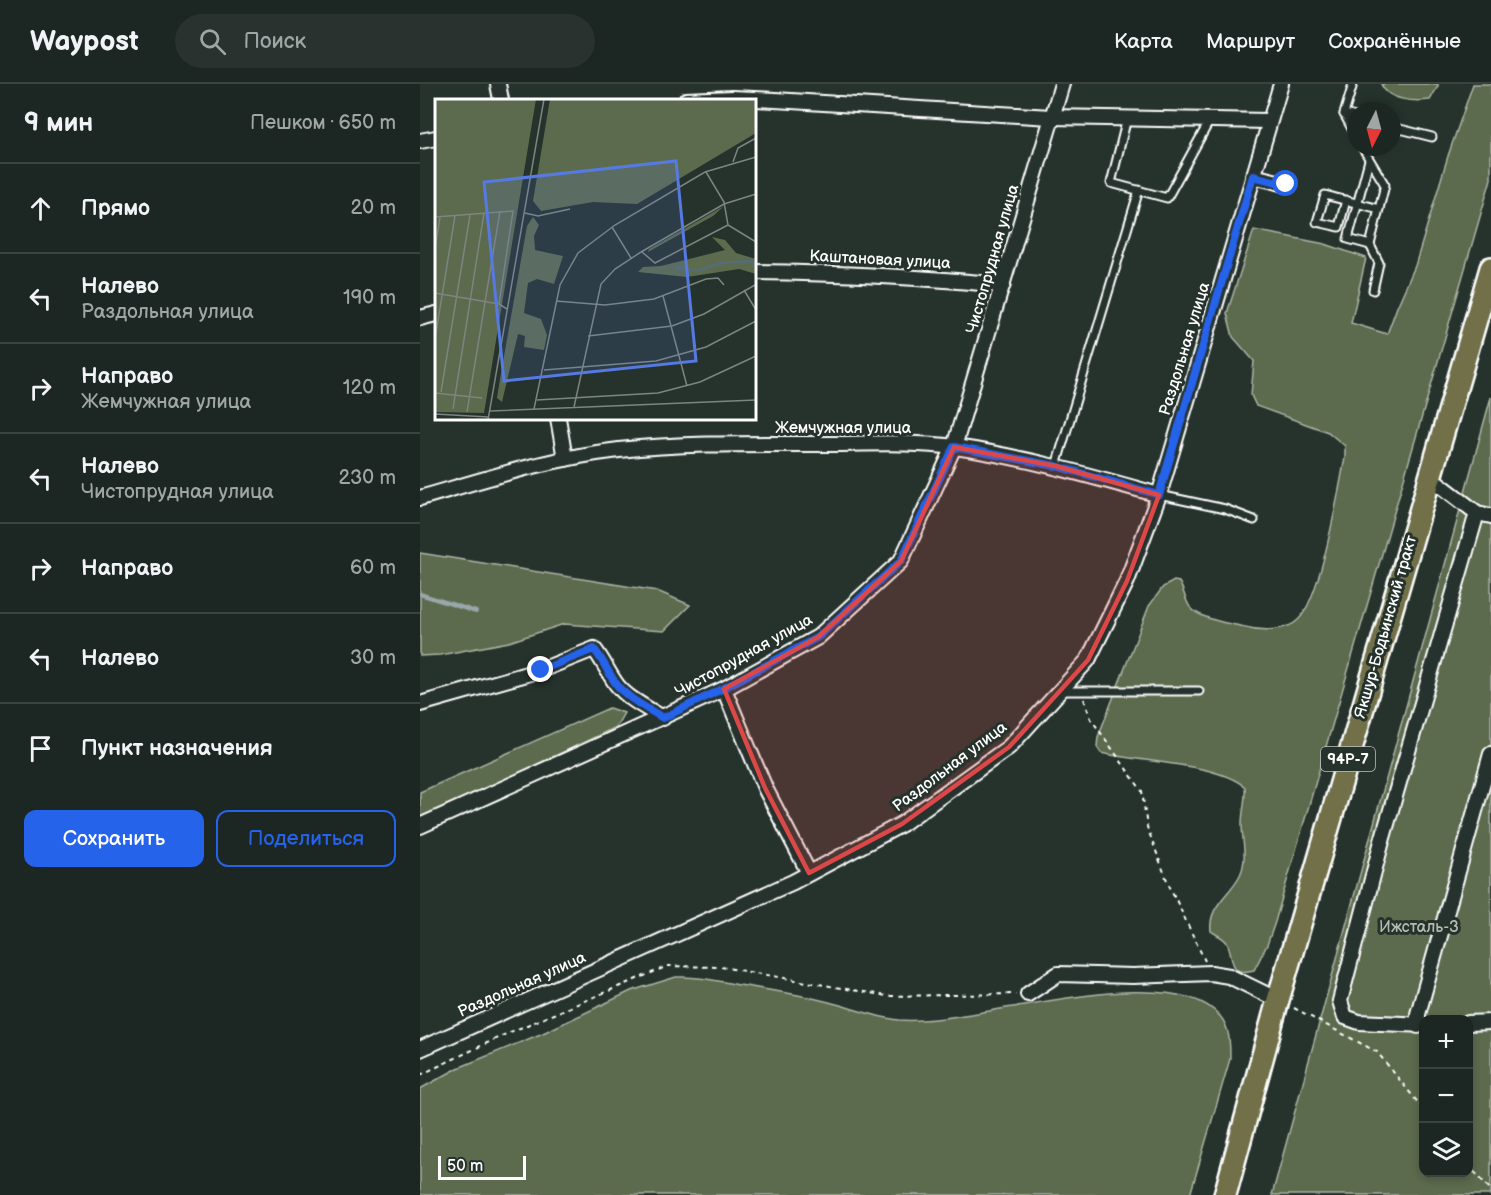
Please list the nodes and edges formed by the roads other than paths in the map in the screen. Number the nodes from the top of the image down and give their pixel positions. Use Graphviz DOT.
graph roads {
  1 [pos="498,84"];
  2 [pos="1062,84"];
  3 [pos="1281,84"];
  4 [pos="1353,84"];
  5 [pos="501,99"];
  6 [pos="709,99"];
  7 [pos="754,99"];
  8 [pos="756,99"];
  9 [pos="1344,114"];
  10 [pos="1347,115"];
  11 [pos="1052,117"];
  12 [pos="1127,118"];
  13 [pos="1210,120"];
  14 [pos="1347,120"];
  15 [pos="1269,121"];
  16 [pos="1401,129"];
  17 [pos="1432,137"];
  18 [pos="435,138"];
  19 [pos="420,141"];
  20 [pos="1367,156"];
  21 [pos="1369,160"];
  22 [pos="1253,176"];
  23 [pos="1286,184"];
  24 [pos="1139,190"];
  25 [pos="1346,200"];
  26 [pos="1358,204"];
  27 [pos="1379,209"];
  28 [pos="1370,245"];
  29 [pos="1491,267"];
  30 [pos="756,272"];
  31 [pos="1003,285"];
  32 [pos="1373,290"];
  33 [pos="435,314"];
  34 [pos="420,318"];
  35 [pos="558,420"];
  36 [pos="954,447"];
  37 [pos="565,459"];
  38 [pos="1056,466"];
  39 [pos="1430,477"];
  40 [pos="1159,495"];
  41 [pos="420,498"];
  42 [pos="1484,514"];
  43 [pos="1254,520"];
  44 [pos="724,688"];
  45 [pos="1060,691"];
  46 [pos="1199,691"];
  47 [pos="420,704"];
  48 [pos="663,718"];
  49 [pos="1491,754"];
  50 [pos="420,826"];
  51 [pos="809,873"];
  52 [pos="1028,994"];
  53 [pos="1278,1000"];
  54 [pos="1419,1018"];
  55 [pos="1491,1022"];
  56 [pos="1473,1023"];
  57 [pos="1419,1026"];
  58 [pos="420,1049"];
  59 [pos="1225,1195"];
  1 -- 5 [label="street"];
  2 -- 11 [label="street, Чистопрудная улица"];
  3 -- 15 [label="street, Раздольная улица"];
  4 -- 9 [label="lane"];
  6 -- 7 [label="street"];
  8 -- 11 [label="street"];
  9 -- 10 [label="lane"];
  9 -- 14 [label="lane"];
  11 -- 12 [label="street"];
  11 -- 31 [label="street, Чистопрудная улица"];
  12 -- 13 [label="street"];
  12 -- 24 [label="lane"];
  13 -- 15 [label="street"];
  13 -- 24 [label="lane"];
  15 -- 22 [label="street, Раздольная улица"];
  16 -- 17 [label="lane"];
  18 -- 19 [label="street"];
  20 -- 21 [label="lane"];
  21 -- 26 [label="lane"];
  21 -- 27 [label="lane"];
  22 -- 23 [label="street"];
  22 -- 40 [label="street, Раздольная улица"];
  24 -- 38 [label="lane"];
  25 -- 25 [label="lane"];
  25 -- 26 [label="lane"];
  26 -- 27 [label="lane"];
  26 -- 28 [label="lane"];
  27 -- 28 [label="lane"];
  28 -- 32 [label="lane"];
  29 -- 39 [label="main road, Якшур-Бодьинский тракт / 94Р-7"];
  30 -- 31 [label="street, Каштановая улица"];
  31 -- 36 [label="street, Чистопрудная улица"];
  33 -- 34 [label="street"];
  35 -- 37 [label="street"];
  36 -- 37 [label="street, Жемчужная улица"];
  36 -- 38 [label="street, Жемчужная улица"];
  36 -- 44 [label="street, Чистопрудная улица"];
  37 -- 41 [label="street, Жемчужная улица"];
  38 -- 40 [label="street, Жемчужная улица"];
  39 -- 42 [label="street"];
  39 -- 53 [label="main road, Якшур-Бодьинский тракт / 94Р-7"];
  40 -- 43 [label="lane"];
  40 -- 45 [label="street, Раздольная улица"];
  42 -- 57 [label="street"];
  44 -- 48 [label="street, Чистопрудная улица"];
  44 -- 51 [label="street"];
  45 -- 46 [label="lane"];
  45 -- 51 [label="street, Раздольная улица"];
  47 -- 48 [label="street"];
  48 -- 50 [label="street, Чистопрудная улица"];
  49 -- 54 [label="street"];
  51 -- 58 [label="street, Раздольная улица"];
  52 -- 53 [label="street"];
  53 -- 59 [label="main road, Якшур-Бодьинский тракт / 94Р-7"];
  55 -- 56 [label="street"];
}
